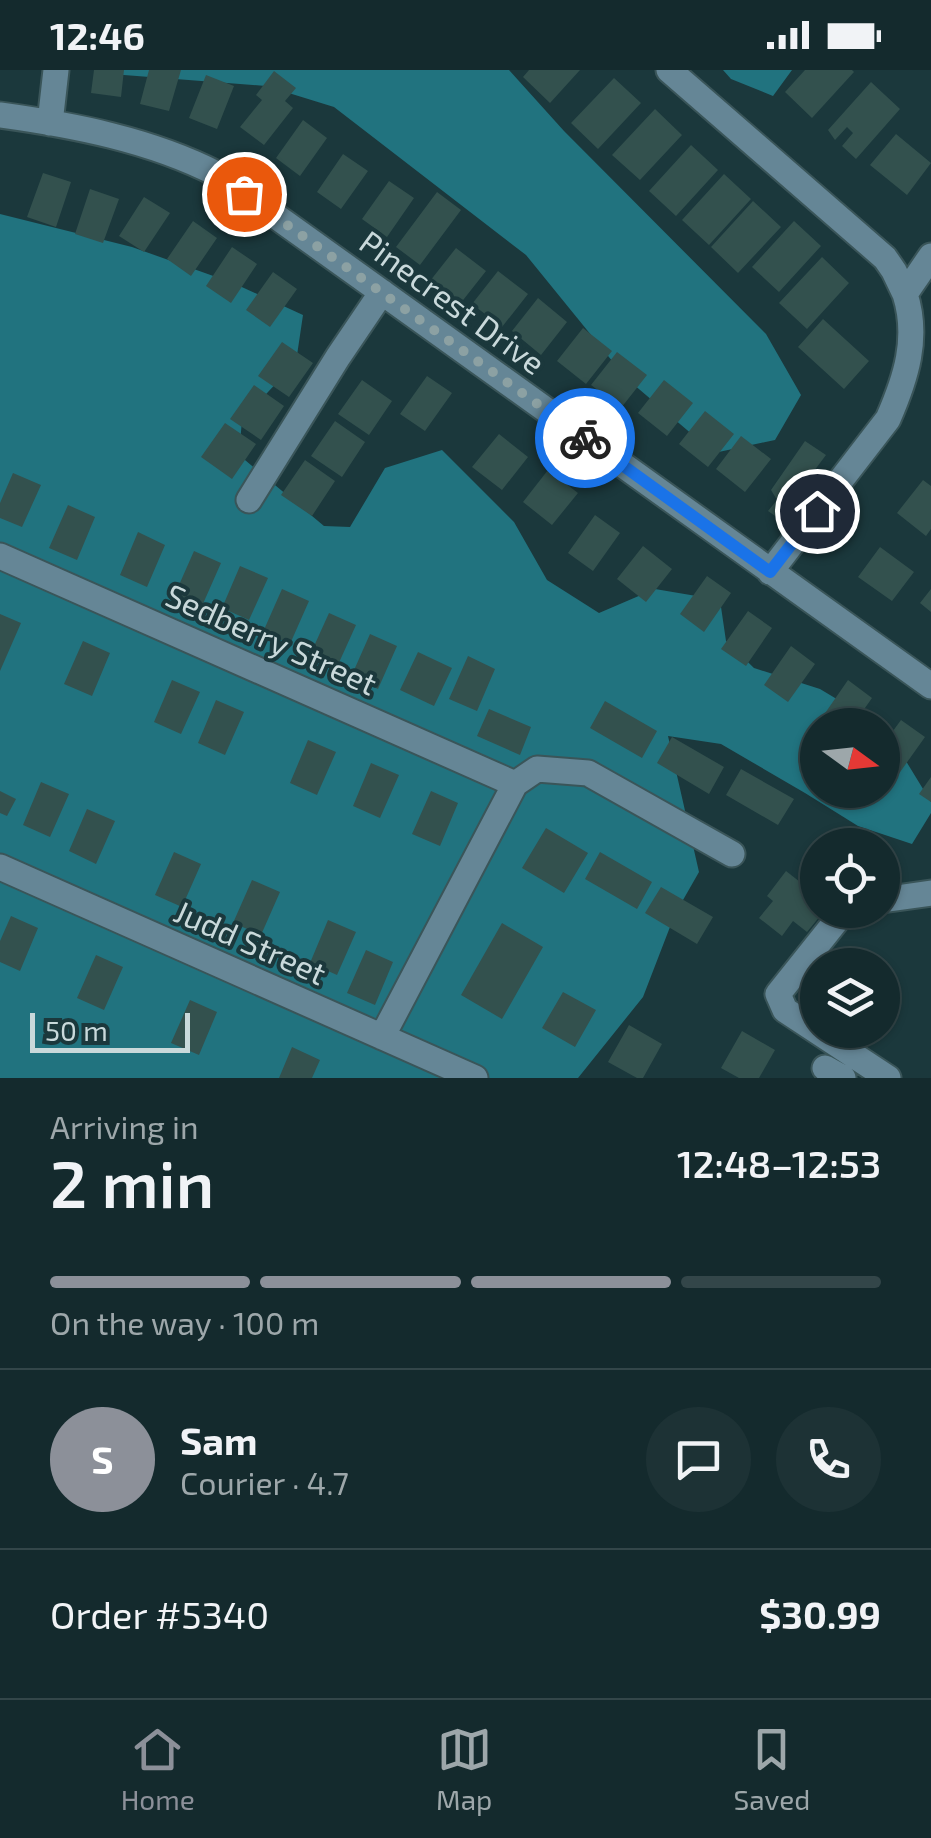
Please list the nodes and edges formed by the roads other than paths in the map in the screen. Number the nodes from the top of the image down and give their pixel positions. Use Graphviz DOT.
graph roads {
  1 [pos="56,70"];
  2 [pos="669,70"];
  3 [pos="0,114"];
  4 [pos="50,123"];
  5 [pos="931,256"];
  6 [pos="382,292"];
  7 [pos="904,294"];
  8 [pos="249,500"];
  9 [pos="0,556"];
  10 [pos="770,572"];
  11 [pos="931,686"];
  12 [pos="515,784"];
  13 [pos="732,854"];
  14 [pos="0,868"];
  15 [pos="931,893"];
  16 [pos="900,897"];
  17 [pos="831,928"];
  18 [pos="382,1038"];
  19 [pos="474,1078"];
  20 [pos="888,1078"];
  1 -- 4 [label="street"];
  2 -- 7 [label="street"];
  3 -- 4 [label="street, Pinecrest Drive"];
  4 -- 6 [label="street, Pinecrest Drive"];
  5 -- 7 [label="street"];
  6 -- 8 [label="street"];
  6 -- 10 [label="street, Pinecrest Drive"];
  7 -- 10 [label="street"];
  9 -- 12 [label="street, Sedberry Street"];
  10 -- 11 [label="street, Pinecrest Drive"];
  12 -- 13 [label="street"];
  12 -- 18 [label="street"];
  14 -- 18 [label="street, Judd Street"];
  15 -- 16 [label="street"];
  17 -- 20 [label="street"];
  18 -- 19 [label="street, Judd Street"];
}
